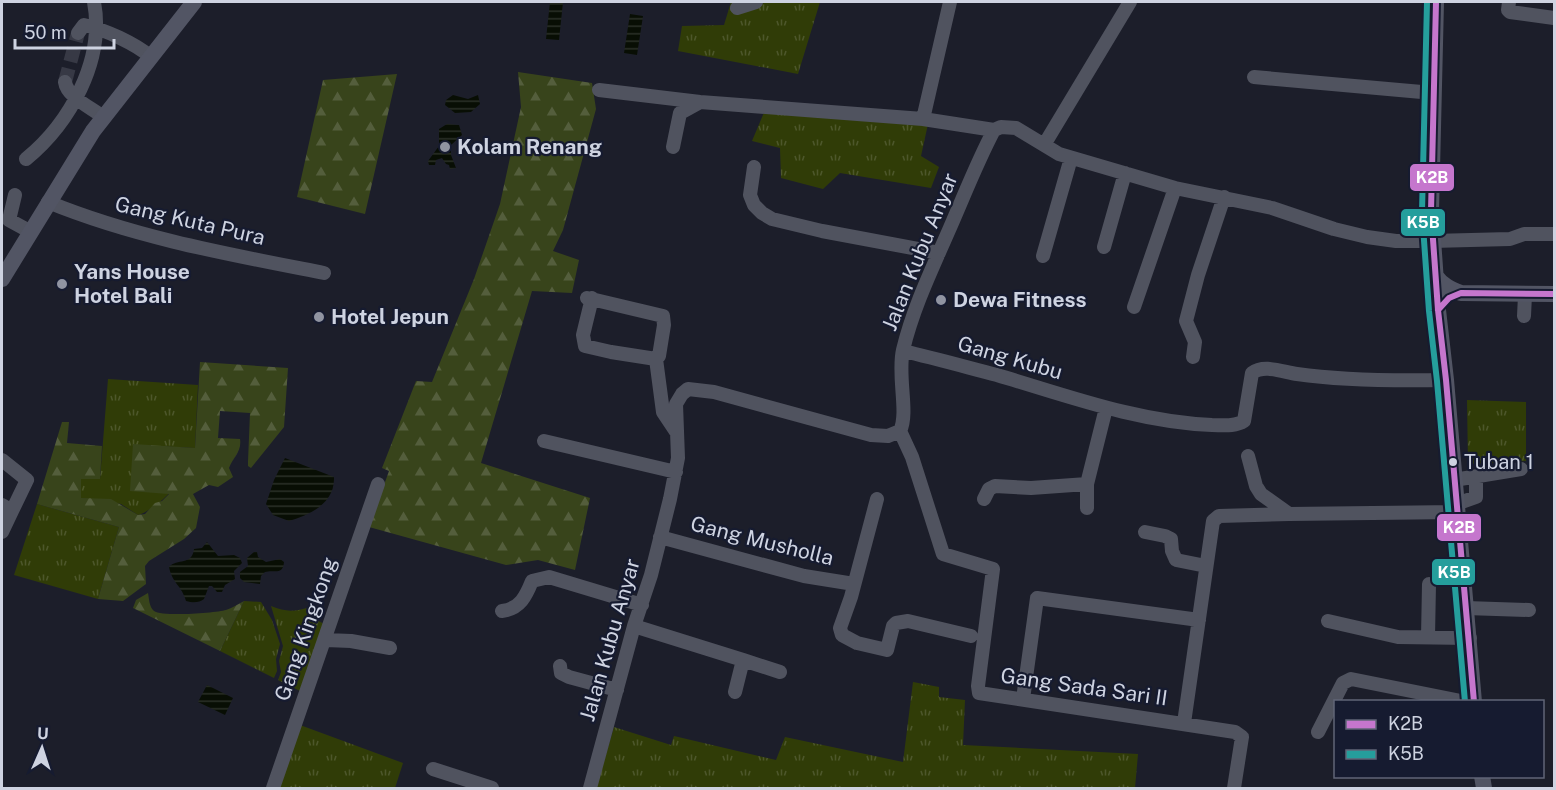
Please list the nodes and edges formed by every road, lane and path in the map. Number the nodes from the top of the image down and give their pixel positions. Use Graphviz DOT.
graph roads {
  1 [pos="94,2"];
  2 [pos="194,2"];
  3 [pos="756,2"];
  4 [pos="950,2"];
  5 [pos="1130,2"];
  6 [pos="1436,2"];
  7 [pos="1509,2"];
  8 [pos="737,8"];
  9 [pos="1554,18"];
  10 [pos="97,28"];
  11 [pos="78,33"];
  12 [pos="151,57"];
  13 [pos="1254,77"];
  14 [pos="65,82"];
  15 [pos="599,90"];
  16 [pos="1433,93"];
  17 [pos="75,97"];
  18 [pos="700,102"];
  19 [pos="103,117"];
  20 [pos="923,119"];
  21 [pos="994,130"];
  22 [pos="1044,145"];
  23 [pos="672,147"];
  24 [pos="1071,158"];
  25 [pos="26,159"];
  26 [pos="754,167"];
  27 [pos="1125,173"];
  28 [pos="1175,188"];
  29 [pos="15,195"];
  30 [pos="1224,197"];
  31 [pos="48,202"];
  32 [pos="31,232"];
  33 [pos="1554,234"];
  34 [pos="1432,241"];
  35 [pos="1104,248"];
  36 [pos="939,253"];
  37 [pos="1043,256"];
  38 [pos="324,273"];
  39 [pos="1435,275"];
  40 [pos="2,279"];
  41 [pos="1553,289"];
  42 [pos="1461,293"];
  43 [pos="1525,295"];
  44 [pos="1134,307"];
  45 [pos="1438,310"];
  46 [pos="1524,316"];
  47 [pos="903,351"];
  48 [pos="1192,357"];
  49 [pos="656,358"];
  50 [pos="1446,380"];
  51 [pos="1106,408"];
  52 [pos="900,431"];
  53 [pos="677,435"];
  54 [pos="544,441"];
  55 [pos="1248,456"];
  56 [pos="2,460"];
  57 [pos="1521,469"];
  58 [pos="676,472"];
  59 [pos="1476,477"];
  60 [pos="1454,480"];
  61 [pos="378,484"];
  62 [pos="1086,484"];
  63 [pos="877,499"];
  64 [pos="984,500"];
  65 [pos="7,508"];
  66 [pos="1087,508"];
  67 [pos="1456,508"];
  68 [pos="1289,514"];
  69 [pos="1145,532"];
  70 [pos="5,535"];
  71 [pos="660,537"];
  72 [pos="1206,566"];
  73 [pos="854,584"];
  74 [pos="1429,584"];
  75 [pos="642,605"];
  76 [pos="1466,608"];
  77 [pos="1529,610"];
  78 [pos="502,611"];
  79 [pos="1199,620"];
  80 [pos="1328,621"];
  81 [pos="634,626"];
  82 [pos="971,636"];
  83 [pos="1428,637"];
  84 [pos="1470,638"];
  85 [pos="326,640"];
  86 [pos="390,648"];
  87 [pos="743,660"];
  88 [pos="560,666"];
  89 [pos="780,672"];
  90 [pos="617,690"];
  91 [pos="735,692"];
  92 [pos="1023,699"];
  93 [pos="1334,700"];
  94 [pos="1456,700"];
  95 [pos="1474,700"];
  96 [pos="1334,701"];
  97 [pos="1184,723"];
  98 [pos="1318,732"];
  99 [pos="433,770"];
  100 [pos="273,789"];
  101 [pos="492,789"];
  102 [pos="590,789"];
  103 [pos="1234,789"];
  1 -- 10 [label="street"];
  2 -- 12 [label="main road"];
  3 -- 8 [label="street"];
  4 -- 20 [label="street"];
  5 -- 22 [label="street"];
  6 -- 16 [label="main road"];
  7 -- 9 [label="street"];
  10 -- 11 [label="street"];
  10 -- 12 [label="street"];
  10 -- 17 [label="street"];
  12 -- 19 [label="main road"];
  13 -- 16 [label="street"];
  14 -- 17 [label="street"];
  15 -- 18 [label="street"];
  16 -- 34 [label="main road"];
  17 -- 19 [label="street"];
  17 -- 25 [label="street"];
  18 -- 20 [label="street"];
  18 -- 23 [label="street"];
  19 -- 31 [label="main road"];
  20 -- 21 [label="street"];
  21 -- 22 [label="street"];
  21 -- 36 [label="street, Jalan Kubu Anyar"];
  22 -- 24 [label="street"];
  24 -- 27 [label="street"];
  24 -- 37 [label="street"];
  26 -- 36 [label="street"];
  27 -- 28 [label="street"];
  27 -- 35 [label="street"];
  28 -- 30 [label="street"];
  28 -- 44 [label="street"];
  29 -- 32 [label="street"];
  30 -- 34 [label="street"];
  30 -- 48 [label="street"];
  31 -- 32 [label="main road"];
  31 -- 38 [label="street, Gang Kuta Pura"];
  32 -- 40 [label="main road"];
  33 -- 34 [label="street"];
  34 -- 39 [label="main road"];
  36 -- 47 [label="street, Jalan Kubu Anyar"];
  39 -- 42 [label="main road"];
  39 -- 45 [label="main road"];
  41 -- 43 [label="main road"];
  42 -- 43 [label="main road"];
  42 -- 45 [label="main road"];
  43 -- 46 [label="street"];
  45 -- 50 [label="main road"];
  47 -- 51 [label="street, Gang Kubu"];
  47 -- 52 [label="street, Jalan Kubu Anyar"];
  49 -- 49 [label="street"];
  49 -- 53 [label="street"];
  50 -- 51 [label="street, Gang Kubu"];
  50 -- 60 [label="main road"];
  51 -- 62 [label="street"];
  52 -- 53 [label="street, Jalan Kubu Anyar"];
  52 -- 92 [label="street, Gang Sada Sari II"];
  53 -- 58 [label="street, Jalan Kubu Anyar"];
  54 -- 58 [label="street"];
  55 -- 68 [label="street"];
  56 -- 65 [label="street"];
  57 -- 59 [label="street"];
  58 -- 71 [label="street, Jalan Kubu Anyar"];
  59 -- 60 [label="street"];
  59 -- 67 [label="street"];
  60 -- 67 [label="main road"];
  61 -- 85 [label="street, Gang Kingkong"];
  62 -- 64 [label="street"];
  62 -- 66 [label="street"];
  63 -- 73 [label="street"];
  65 -- 70 [label="street"];
  67 -- 68 [label="street"];
  67 -- 76 [label="main road"];
  68 -- 72 [label="street, Gang Sada Sari II"];
  69 -- 72 [label="street"];
  71 -- 73 [label="street, Gang Musholla"];
  71 -- 75 [label="street, Jalan Kubu Anyar"];
  72 -- 79 [label="street, Gang Sada Sari II"];
  73 -- 82 [label="street"];
  74 -- 83 [label="street"];
  75 -- 78 [label="street"];
  75 -- 81 [label="street, Jalan Kubu Anyar"];
  76 -- 77 [label="street"];
  76 -- 84 [label="main road"];
  79 -- 92 [label="street"];
  79 -- 97 [label="street, Gang Sada Sari II"];
  80 -- 83 [label="street"];
  81 -- 87 [label="street"];
  81 -- 90 [label="street, Jalan Kubu Anyar"];
  83 -- 84 [label="street"];
  84 -- 95 [label="main road"];
  85 -- 86 [label="street"];
  85 -- 100 [label="street, Gang Kingkong"];
  87 -- 89 [label="street"];
  87 -- 91 [label="street"];
  88 -- 90 [label="street"];
  90 -- 102 [label="street, Jalan Kubu Anyar"];
  92 -- 97 [label="street, Gang Sada Sari II"];
  93 -- 94 [label="street"];
  96 -- 98 [label="street"];
  97 -- 103 [label="street, Gang Sada Sari II"];
  99 -- 101 [label="street"];
}
